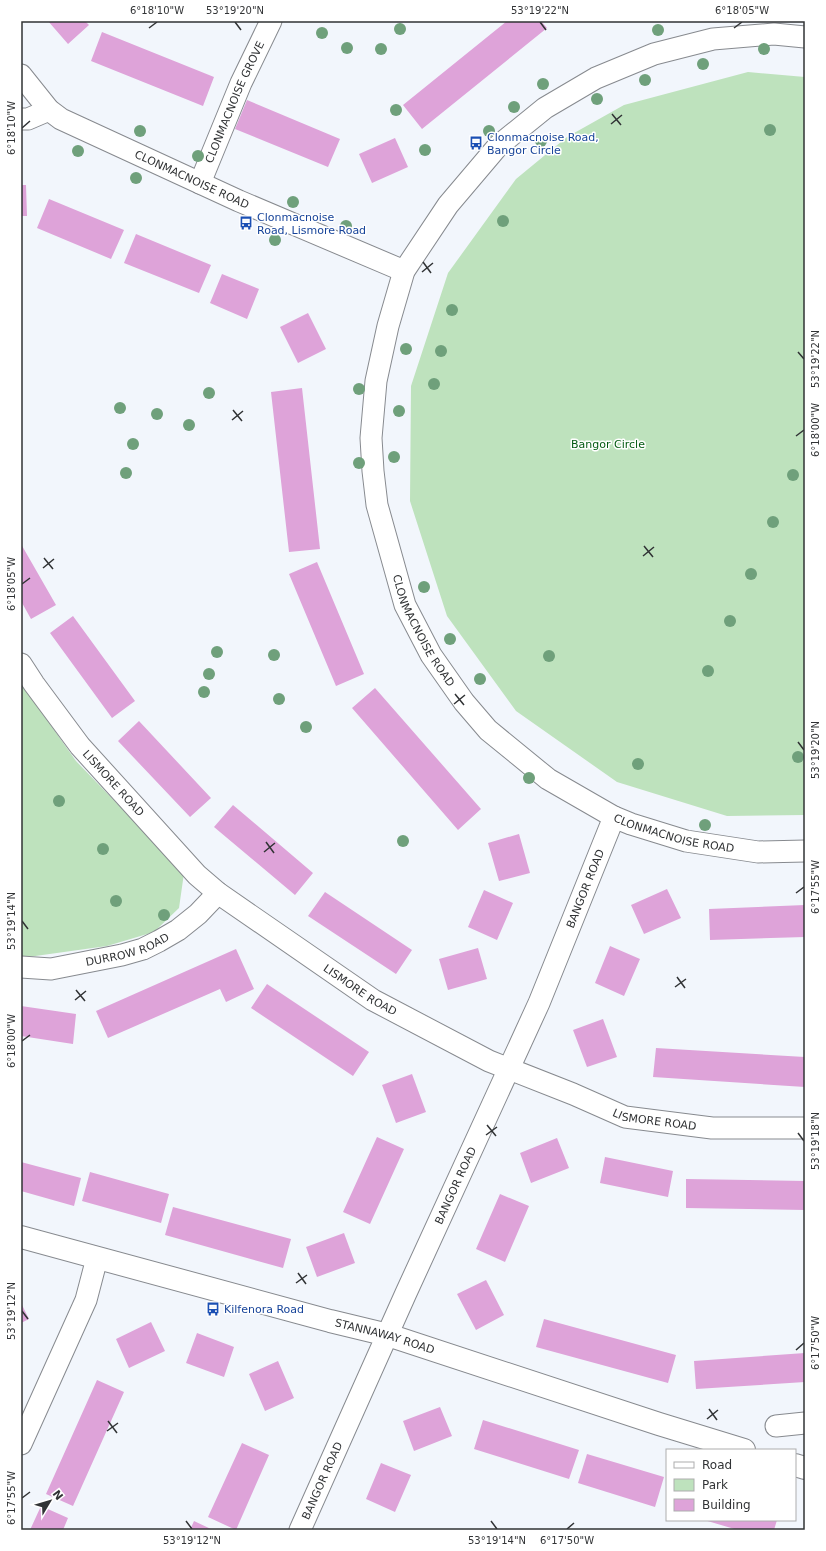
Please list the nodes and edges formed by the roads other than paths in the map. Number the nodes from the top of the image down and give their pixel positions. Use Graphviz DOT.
graph roads {
  1 [pos="271,21"];
  2 [pos="805,37"];
  3 [pos="21,75"];
  4 [pos="49,110"];
  5 [pos="21,119"];
  6 [pos="200,183"];
  7 [pos="404,272"];
  8 [pos="21,664"];
  9 [pos="614,817"];
  10 [pos="805,851"];
  11 [pos="218,893"];
  12 [pos="21,967"];
  13 [pos="510,1070"];
  14 [pos="805,1128"];
  15 [pos="21,1237"];
  16 [pos="97,1258"];
  17 [pos="388,1336"];
  18 [pos="805,1423"];
  19 [pos="776,1426"];
  20 [pos="21,1444"];
  21 [pos="741,1449"];
  22 [pos="300,1530"];
  1 -- 6 [label="street, CLONMACNOISE GROVE"];
  2 -- 7 [label="street, CLONMACNOISE ROAD"];
  3 -- 4 [label="street, CLONMACNOISE ROAD"];
  4 -- 5 [label="street"];
  4 -- 6 [label="street, CLONMACNOISE ROAD"];
  6 -- 7 [label="street, CLONMACNOISE ROAD"];
  7 -- 9 [label="street, CLONMACNOISE ROAD"];
  8 -- 11 [label="street, LISMORE ROAD"];
  9 -- 10 [label="street, CLONMACNOISE ROAD"];
  9 -- 13 [label="street, BANGOR ROAD"];
  11 -- 12 [label="street, DURROW ROAD"];
  11 -- 13 [label="street, LISMORE ROAD"];
  13 -- 14 [label="street, LISMORE ROAD"];
  13 -- 17 [label="street, BANGOR ROAD"];
  15 -- 16 [label="street, STANNAWAY ROAD"];
  16 -- 17 [label="street, STANNAWAY ROAD"];
  16 -- 20 [label="street"];
  17 -- 21 [label="street, STANNAWAY ROAD"];
  17 -- 22 [label="street, BANGOR ROAD"];
  18 -- 19 [label="street"];
}
